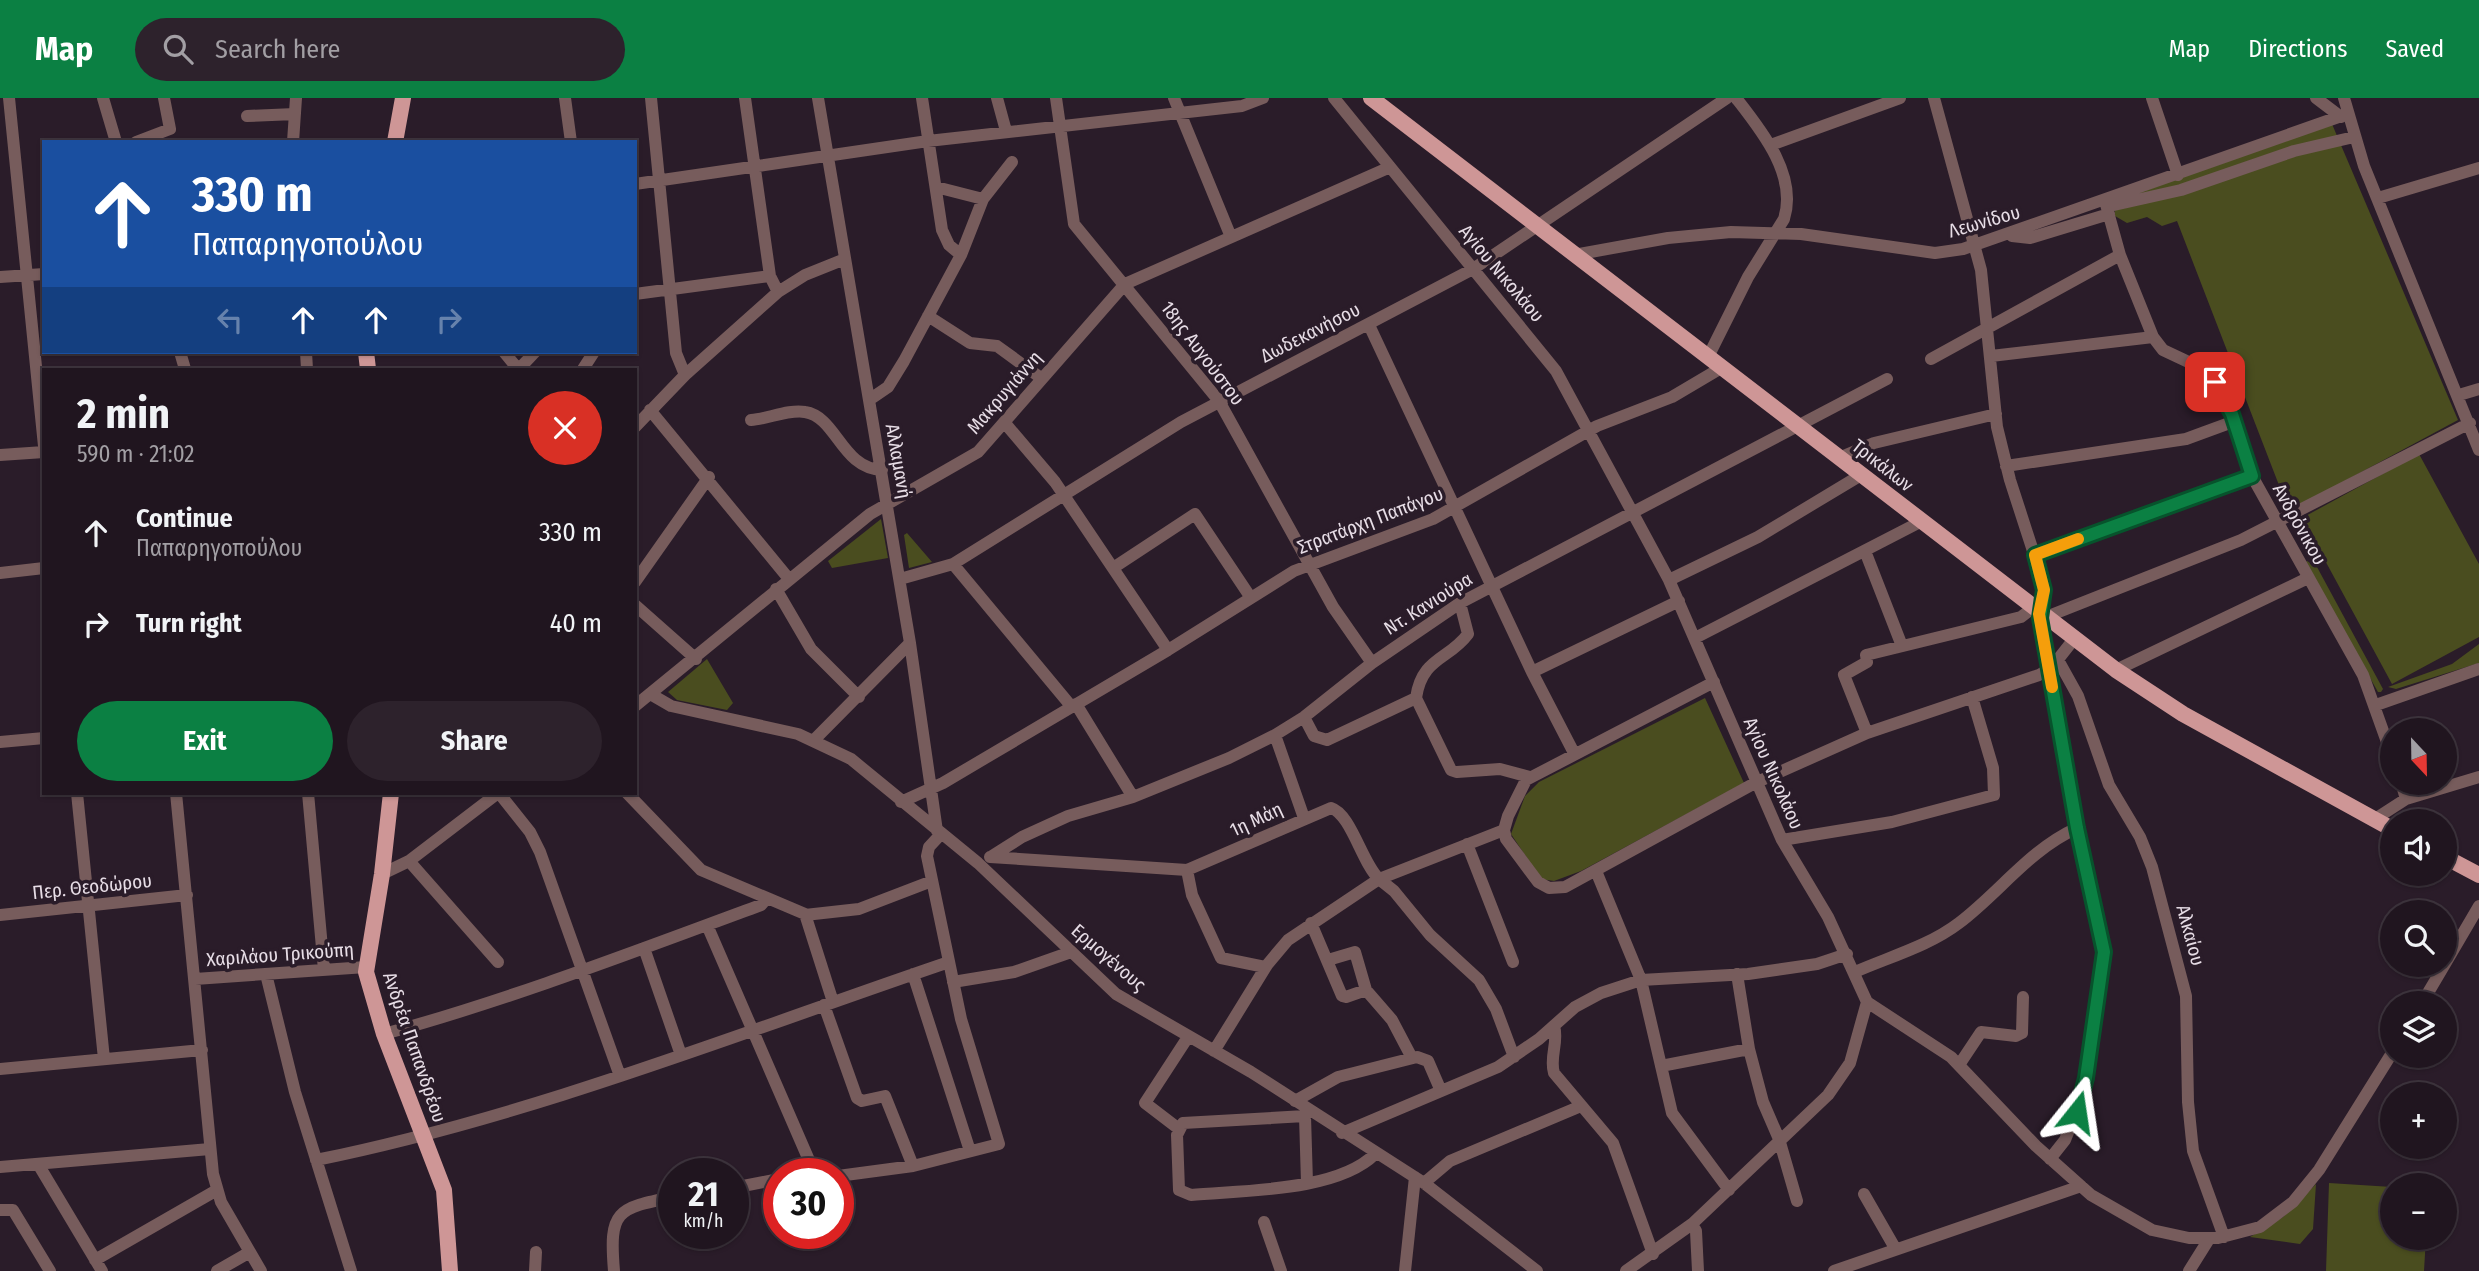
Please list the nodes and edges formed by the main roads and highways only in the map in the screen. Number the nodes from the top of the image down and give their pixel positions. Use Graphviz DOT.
graph roads {
  1 [pos="403,98"];
  2 [pos="1371,98"];
  3 [pos="395,140"];
  4 [pos="391,795"];
  5 [pos="2380,822"];
  6 [pos="2457,863"];
  7 [pos="2479,875"];
  8 [pos="450,1271"];
  1 -- 3 [label="main road"];
  2 -- 5 [label="main road, Τρικάλων"];
  4 -- 8 [label="main road, Ανδρέα Παπανδρέου"];
  6 -- 7 [label="main road"];
}
